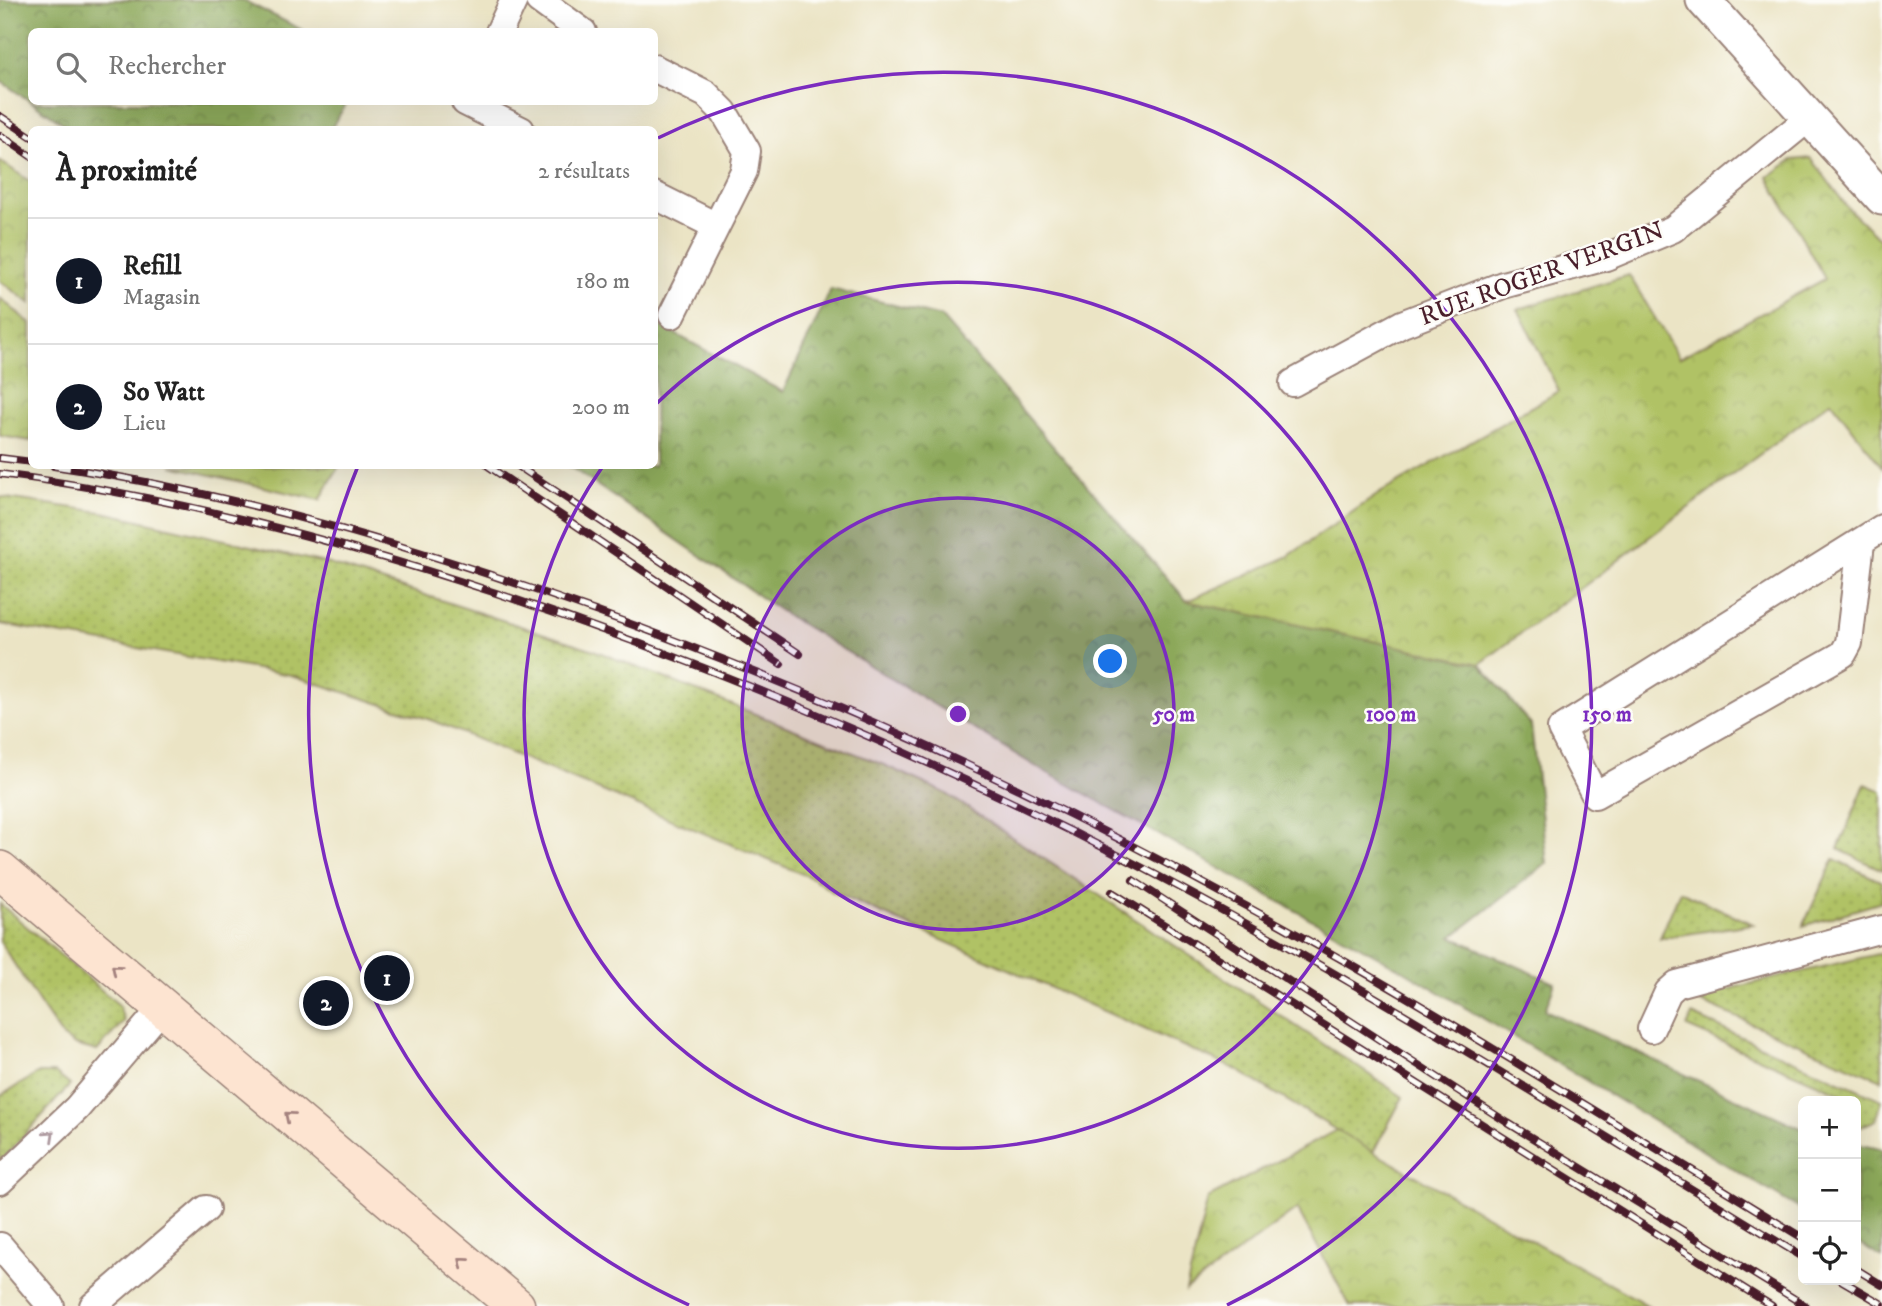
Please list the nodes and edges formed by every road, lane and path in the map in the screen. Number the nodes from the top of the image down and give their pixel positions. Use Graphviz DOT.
graph roads {
  1 [pos="514,0"];
  2 [pos="539,0"];
  3 [pos="1703,0"];
  4 [pos="501,28"];
  5 [pos="578,28"];
  6 [pos="658,70"];
  7 [pos="470,105"];
  8 [pos="1810,118"];
  9 [pos="513,126"];
  10 [pos="658,197"];
  11 [pos="1882,198"];
  12 [pos="716,226"];
  13 [pos="672,315"];
  14 [pos="1293,383"];
  15 [pos="1871,536"];
  16 [pos="0,870"];
  17 [pos="1882,929"];
  18 [pos="162,1008"];
  19 [pos="1651,1029"];
  20 [pos="0,1181"];
  21 [pos="206,1209"];
  22 [pos="0,1246"];
  23 [pos="51,1306"];
  24 [pos="93,1306"];
  25 [pos="516,1306"];
  1 -- 4 [label="street"];
  2 -- 5 [label="street"];
  3 -- 8 [label="street"];
  6 -- 12 [label="street"];
  7 -- 9 [label="street"];
  8 -- 11 [label="street"];
  8 -- 14 [label="street, RUE ROGER VERGIN"];
  10 -- 12 [label="street"];
  12 -- 13 [label="street"];
  15 -- 15 [label="street"];
  18 -- 16 [label="main road, one-way"];
  17 -- 19 [label="street"];
  20 -- 18 [label="street, one-way"];
  25 -- 18 [label="main road, one-way"];
  21 -- 24 [label="street"];
  22 -- 23 [label="street"];
}
